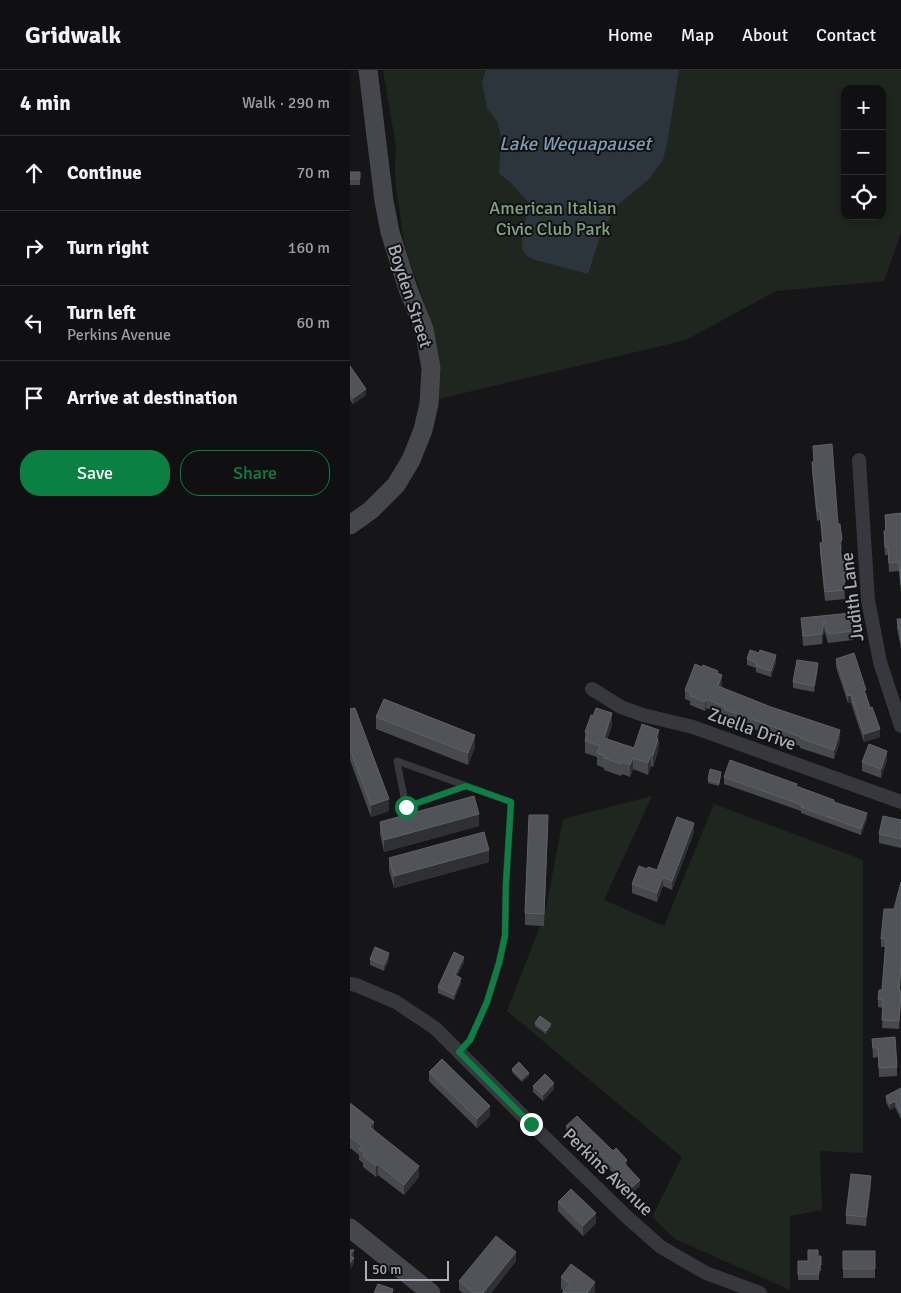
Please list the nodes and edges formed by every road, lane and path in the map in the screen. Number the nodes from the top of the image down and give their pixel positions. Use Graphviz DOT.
graph roads {
  1 [pos="368,70"];
  2 [pos="859,460"];
  3 [pos="350,525"];
  4 [pos="592,689"];
  5 [pos="901,726"];
  6 [pos="466,786"];
  7 [pos="901,802"];
  8 [pos="350,984"];
  9 [pos="459,1052"];
  10 [pos="350,1228"];
  11 [pos="431,1293"];
  12 [pos="760,1293"];
  1 -- 3 [label="street, Boyden Street"];
  2 -- 5 [label="street, Judith Lane"];
  4 -- 7 [label="street, Zuella Drive"];
  6 -- 6 [label="lane"];
  6 -- 9 [label="lane"];
  8 -- 9 [label="street, Perkins Avenue"];
  9 -- 12 [label="street, Perkins Avenue"];
  10 -- 11 [label="street"];
}
